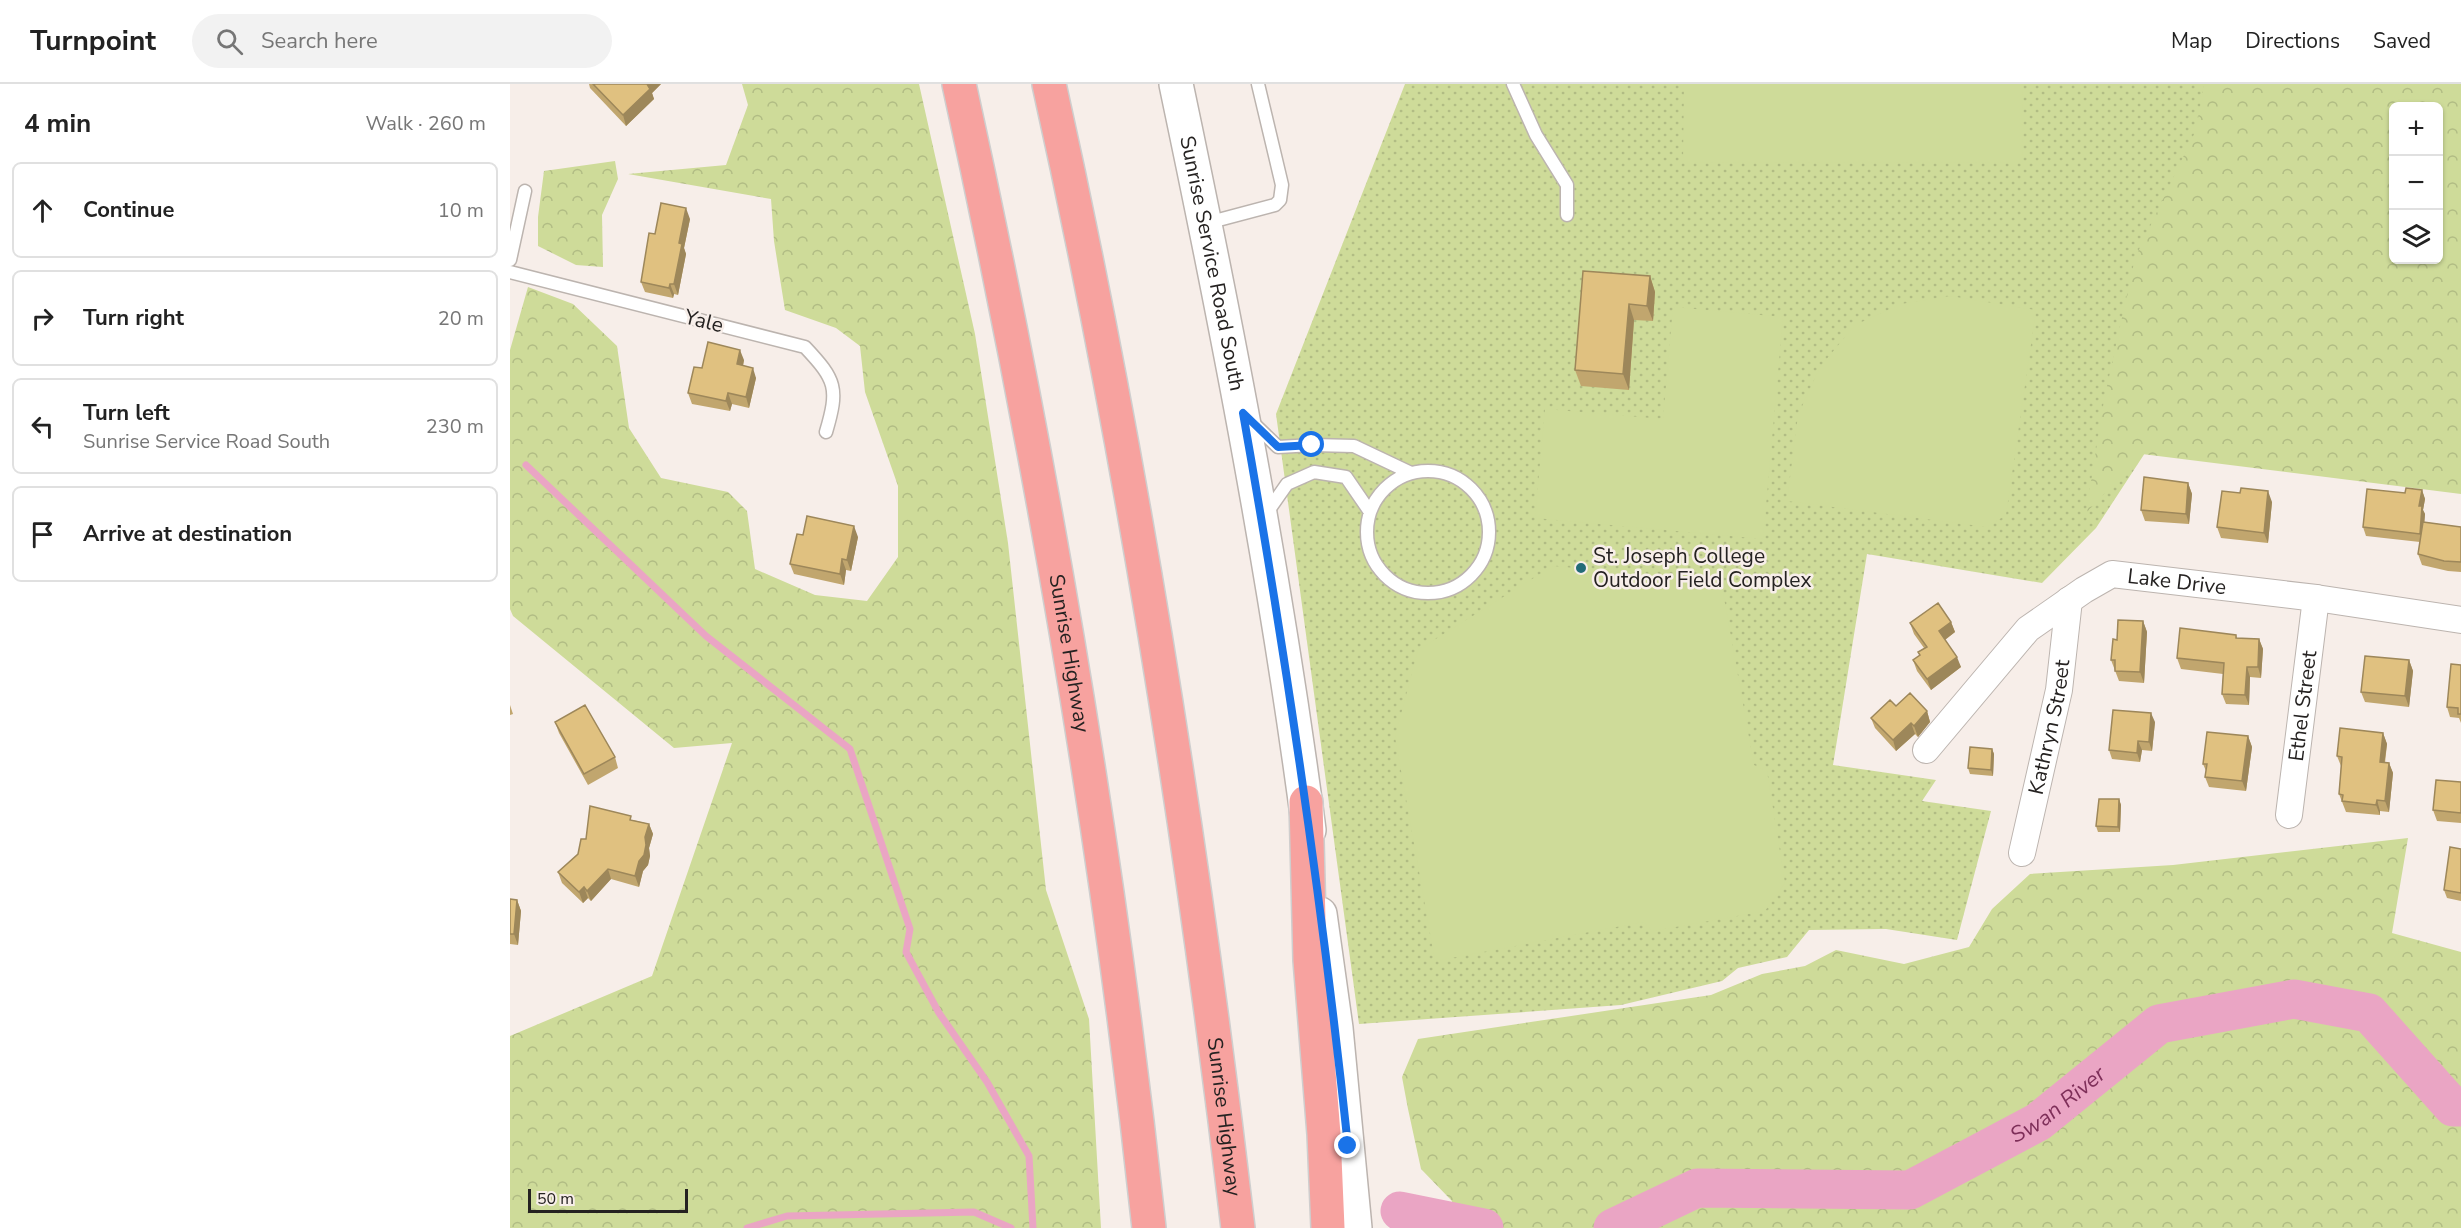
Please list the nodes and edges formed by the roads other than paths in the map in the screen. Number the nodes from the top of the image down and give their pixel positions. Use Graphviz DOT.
graph roads {
  1 [pos="959,84"];
  2 [pos="1049,84"];
  3 [pos="1176,84"];
  4 [pos="1258,84"];
  5 [pos="1513,84"];
  6 [pos="525,190"];
  7 [pos="1567,215"];
  8 [pos="1205,223"];
  9 [pos="510,260"];
  10 [pos="510,272"];
  11 [pos="1243,413"];
  12 [pos="826,432"];
  13 [pos="1411,473"];
  14 [pos="1370,512"];
  15 [pos="1262,519"];
  16 [pos="2316,598"];
  17 [pos="2069,600"];
  18 [pos="2461,620"];
  19 [pos="1926,750"];
  20 [pos="1305,802"];
  21 [pos="2289,815"];
  22 [pos="2022,853"];
  23 [pos="1149,1228"];
  24 [pos="1238,1228"];
  25 [pos="1328,1228"];
  26 [pos="1355,1228"];
  1 -- 23 [label="highway, Sunrise Highway"];
  2 -- 24 [label="highway, Sunrise Highway"];
  3 -- 8 [label="main road, Sunrise Service Road South"];
  4 -- 8 [label="lane"];
  5 -- 7 [label="lane"];
  6 -- 9 [label="lane"];
  8 -- 11 [label="main road, Sunrise Service Road South"];
  10 -- 12 [label="lane, Yale"];
  11 -- 13 [label="lane"];
  11 -- 15 [label="main road, Sunrise Service Road South"];
  13 -- 14 [label="lane"];
  13 -- 14 [label="lane"];
  14 -- 15 [label="lane"];
  15 -- 20 [label="main road, Sunrise Service Road South"];
  16 -- 17 [label="street, Lake Drive"];
  16 -- 18 [label="street, Lake Drive"];
  16 -- 21 [label="street, Ethel Street"];
  17 -- 19 [label="street, Lake Drive"];
  17 -- 22 [label="street, Kathryn Street"];
  20 -- 25 [label="highway"];
  20 -- 26 [label="main road, Sunrise Service Road South"];
}
